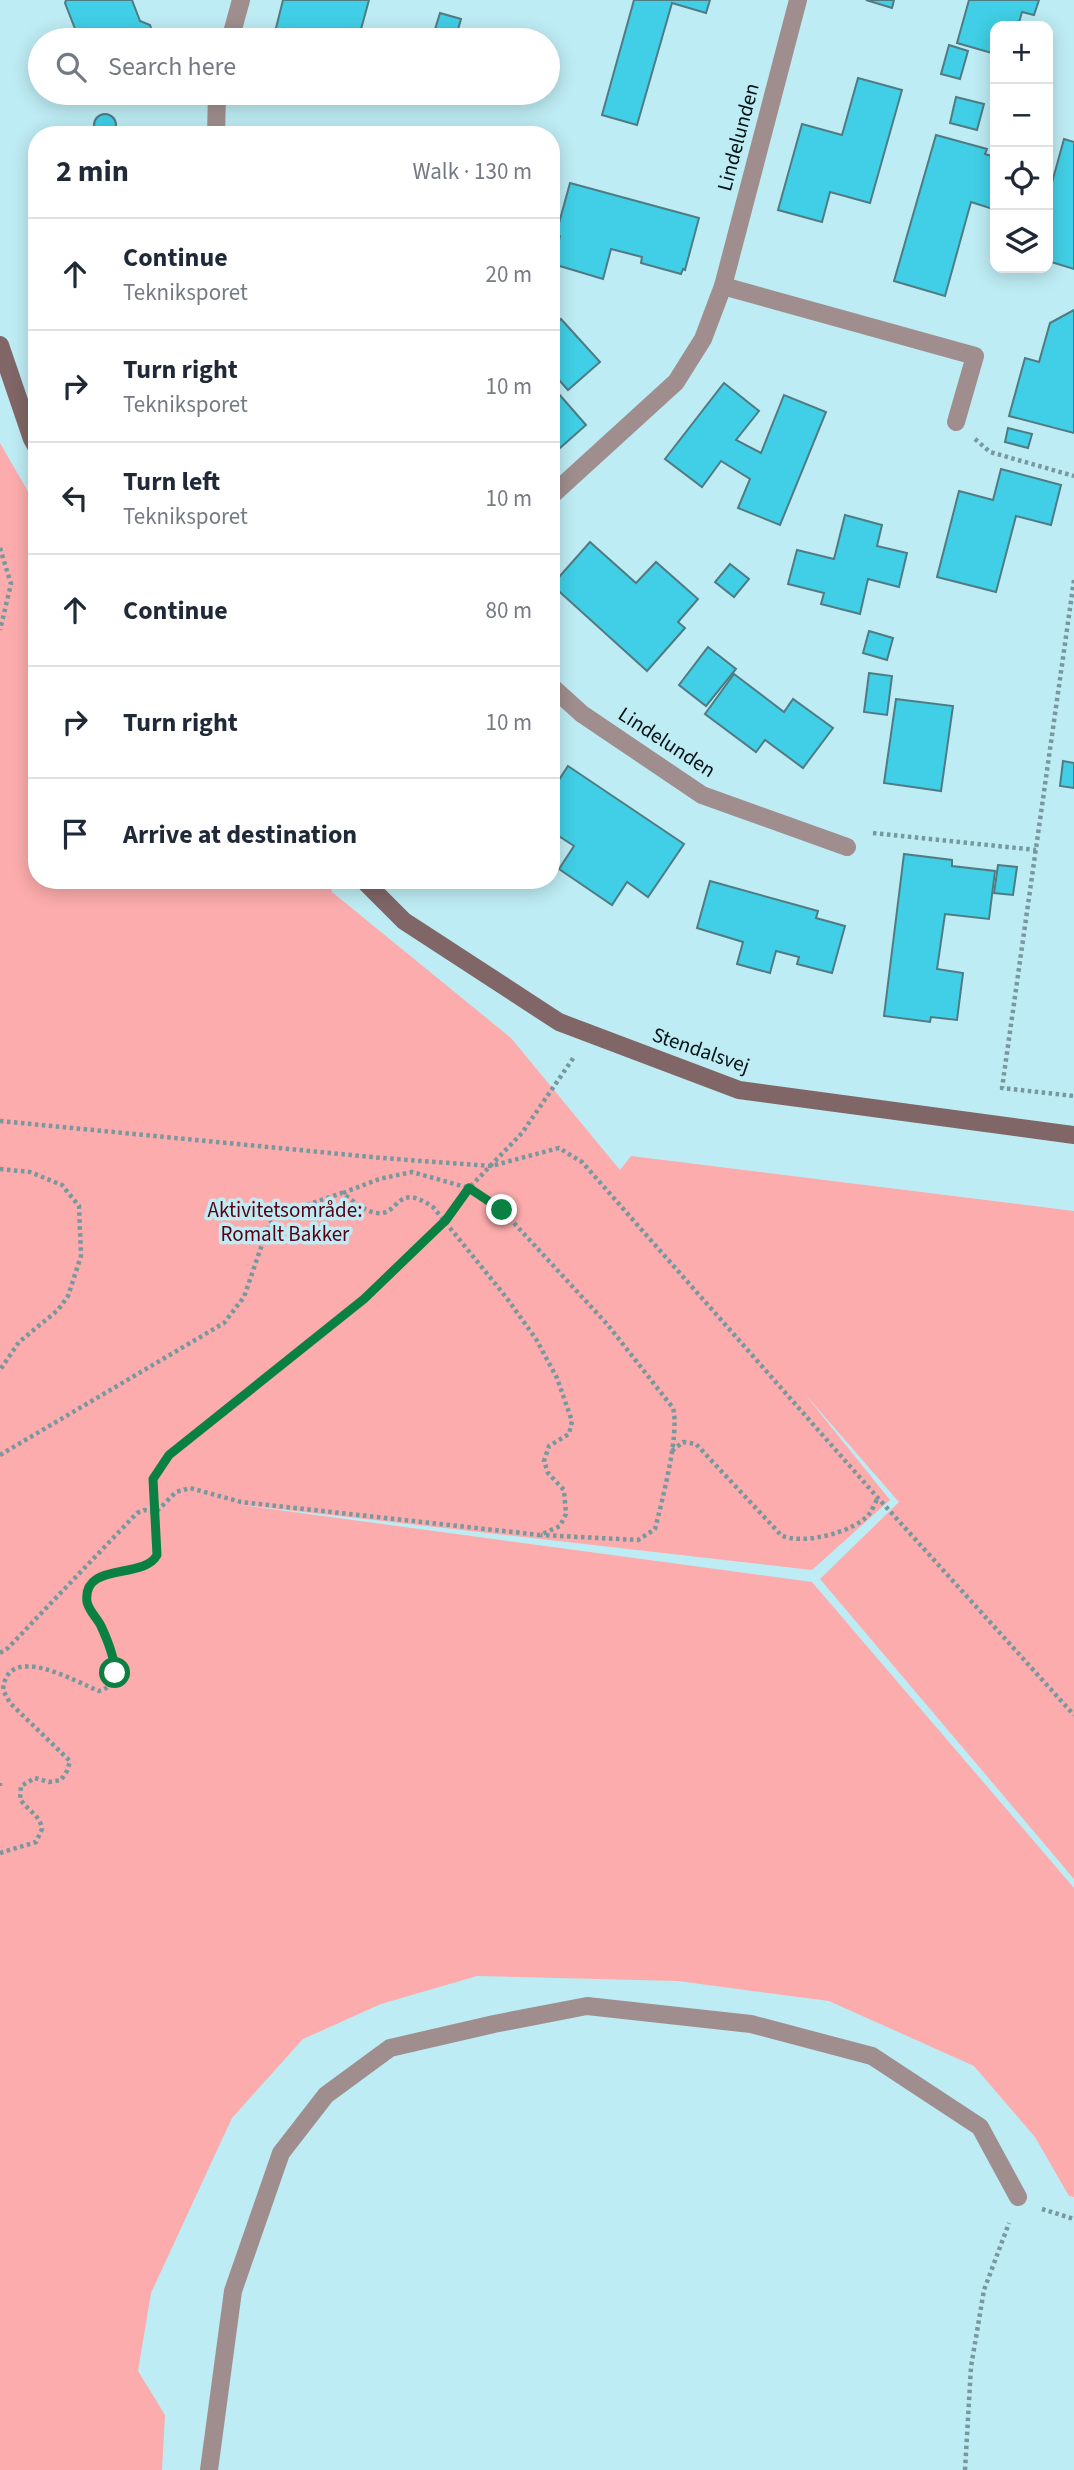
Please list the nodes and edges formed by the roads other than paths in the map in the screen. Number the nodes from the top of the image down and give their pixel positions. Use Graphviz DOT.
graph roads {
  1 [pos="241,0"];
  2 [pos="797,0"];
  3 [pos="233,28"];
  4 [pos="217,105"];
  5 [pos="216,126"];
  6 [pos="723,286"];
  7 [pos="0,345"];
  8 [pos="956,422"];
  9 [pos="28,427"];
  10 [pos="560,488"];
  11 [pos="560,694"];
  12 [pos="847,847"];
  13 [pos="372,889"];
  14 [pos="1074,1135"];
  15 [pos="1018,2197"];
  16 [pos="209,2470"];
  1 -- 3 [label="street"];
  2 -- 6 [label="street, Lindelunden"];
  4 -- 5 [label="street"];
  6 -- 8 [label="street"];
  6 -- 10 [label="street, Lindelunden"];
  7 -- 9 [label="street"];
  11 -- 12 [label="street, Lindelunden"];
  13 -- 14 [label="street, Stendalsvej"];
  15 -- 16 [label="street"];
}
